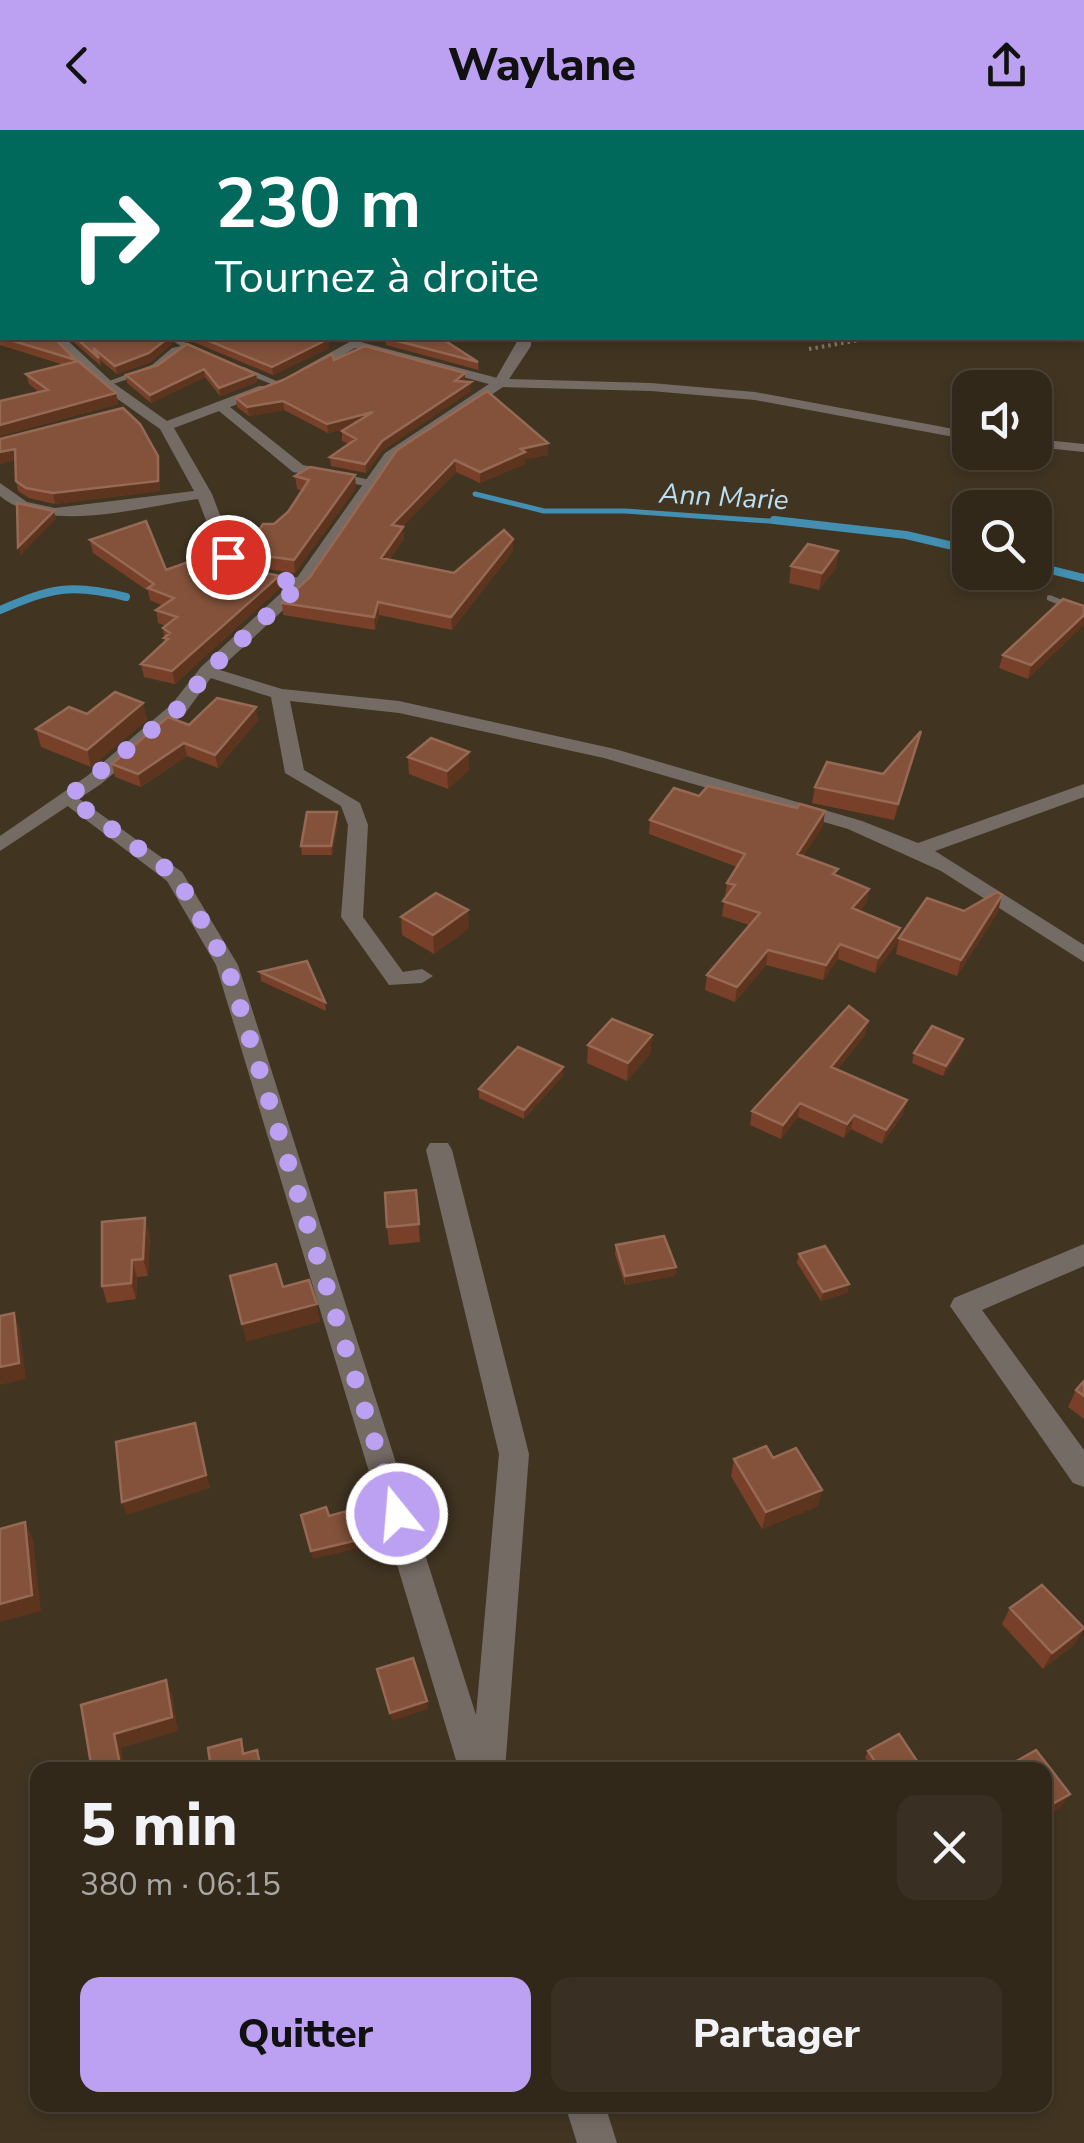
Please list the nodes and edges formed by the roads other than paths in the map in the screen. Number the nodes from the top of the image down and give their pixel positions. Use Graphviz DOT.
graph roads {
  1 [pos="60,340"];
  2 [pos="175,340"];
  3 [pos="525,340"];
  4 [pos="360,341"];
  5 [pos="187,346"];
  6 [pos="210,356"];
  7 [pos="227,363"];
  8 [pos="500,383"];
  9 [pos="278,384"];
  10 [pos="107,385"];
  11 [pos="141,406"];
  12 [pos="221,406"];
  13 [pos="123,411"];
  14 [pos="166,426"];
  15 [pos="952,433"];
  16 [pos="1052,445"];
  17 [pos="1084,448"];
  18 [pos="370,482"];
  19 [pos="0,488"];
  20 [pos="204,494"];
  21 [pos="302,583"];
  22 [pos="1050,598"];
  23 [pos="1084,612"];
  24 [pos="208,671"];
  25 [pos="280,694"];
  26 [pos="1084,790"];
  27 [pos="68,797"];
  28 [pos="0,844"];
  29 [pos="918,850"];
  30 [pos="1084,955"];
  31 [pos="422,976"];
  32 [pos="438,1150"];
  33 [pos="1084,1254"];
  34 [pos="1084,1474"];
  35 [pos="474,1762"];
  36 [pos="489,1762"];
  37 [pos="587,2112"];
  38 [pos="597,2143"];
  1 -- 10 [label="street"];
  2 -- 5 [label="lane"];
  3 -- 8 [label="street"];
  4 -- 8 [label="street"];
  4 -- 9 [label="street"];
  5 -- 6 [label="lane"];
  5 -- 10 [label="lane"];
  7 -- 9 [label="lane"];
  8 -- 15 [label="street"];
  8 -- 18 [label="street"];
  9 -- 12 [label="street"];
  10 -- 11 [label="street"];
  11 -- 13 [label="street"];
  11 -- 14 [label="street"];
  12 -- 14 [label="street"];
  12 -- 18 [label="street"];
  14 -- 20 [label="street"];
  16 -- 17 [label="street"];
  18 -- 21 [label="street"];
  19 -- 20 [label="street"];
  20 -- 21 [label="street"];
  21 -- 24 [label="street"];
  22 -- 23 [label="lane"];
  24 -- 25 [label="street"];
  24 -- 27 [label="street"];
  25 -- 29 [label="street"];
  25 -- 31 [label="street"];
  26 -- 29 [label="street"];
  27 -- 28 [label="street"];
  27 -- 35 [label="street"];
  29 -- 30 [label="street"];
  32 -- 36 [label="street"];
  33 -- 34 [label="street"];
  37 -- 38 [label="street"];
}
